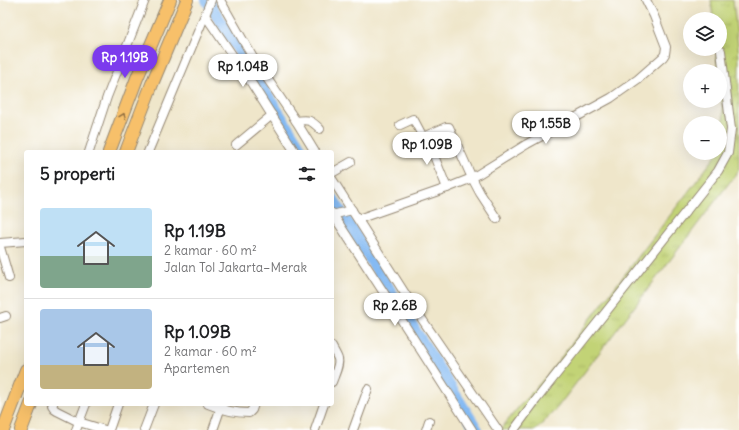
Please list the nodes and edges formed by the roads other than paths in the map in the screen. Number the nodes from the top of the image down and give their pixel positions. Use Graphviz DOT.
graph roads {
  1 [pos="145,0"];
  2 [pos="170,0"];
  3 [pos="187,0"];
  4 [pos="211,0"];
  5 [pos="220,0"];
  6 [pos="646,0"];
  7 [pos="206,12"];
  8 [pos="722,56"];
  9 [pos="272,115"];
  10 [pos="296,121"];
  11 [pos="400,125"];
  12 [pos="320,129"];
  13 [pos="424,137"];
  14 [pos="411,144"];
  15 [pos="236,145"];
  16 [pos="90,150"];
  17 [pos="110,150"];
  18 [pos="127,150"];
  19 [pos="149,150"];
  20 [pos="294,150"];
  21 [pos="314,150"];
  22 [pos="351,162"];
  23 [pos="334,172"];
  24 [pos="472,178"];
  25 [pos="334,182"];
  26 [pos="448,188"];
  27 [pos="351,210"];
  28 [pos="334,214"];
  29 [pos="358,219"];
  30 [pos="497,219"];
  31 [pos="24,241"];
  32 [pos="0,243"];
  33 [pos="0,247"];
  34 [pos="9,278"];
  35 [pos="410,304"];
  36 [pos="399,312"];
  37 [pos="334,355"];
  38 [pos="24,375"];
  39 [pos="334,376"];
  40 [pos="368,389"];
  41 [pos="30,406"];
  42 [pos="52,406"];
  43 [pos="85,406"];
  44 [pos="117,406"];
  45 [pos="153,406"];
  46 [pos="221,406"];
  47 [pos="253,406"];
  48 [pos="323,406"];
  49 [pos="429,420"];
  50 [pos="79,422"];
  51 [pos="3,430"];
  52 [pos="21,430"];
  53 [pos="76,430"];
  54 [pos="104,430"];
  55 [pos="109,430"];
  56 [pos="144,430"];
  57 [pos="213,430"];
  58 [pos="314,430"];
  59 [pos="353,430"];
  60 [pos="426,430"];
  61 [pos="472,430"];
  62 [pos="498,430"];
  63 [pos="514,430"];
  1 -- 16 [label="street"];
  17 -- 2 [label="highway, one-way"];
  3 -- 18 [label="highway"];
  4 -- 7 [label="street"];
  5 -- 10 [label="street"];
  6 -- 24 [label="street"];
  7 -- 9 [label="street"];
  7 -- 19 [label="street"];
  8 -- 63 [label="street"];
  9 -- 15 [label="street"];
  9 -- 20 [label="street"];
  10 -- 12 [label="street"];
  10 -- 21 [label="street"];
  11 -- 13 [label="street"];
  13 -- 14 [label="street"];
  13 -- 24 [label="street"];
  13 -- 26 [label="street"];
  22 -- 23 [label="street"];
  24 -- 26 [label="street"];
  24 -- 30 [label="street"];
  25 -- 27 [label="street"];
  26 -- 29 [label="street"];
  27 -- 28 [label="street"];
  27 -- 29 [label="street"];
  28 -- 36 [label="street"];
  29 -- 35 [label="street"];
  31 -- 32 [label="street"];
  33 -- 34 [label="street"];
  35 -- 36 [label="street"];
  35 -- 62 [label="street"];
  36 -- 61 [label="street"];
  37 -- 39 [label="street"];
  38 -- 51 [label="highway"];
  40 -- 59 [label="street"];
  41 -- 52 [label="highway"];
  42 -- 50 [label="street"];
  43 -- 50 [label="street"];
  44 -- 55 [label="street"];
  45 -- 56 [label="street"];
  46 -- 47 [label="street"];
  46 -- 57 [label="street"];
  48 -- 58 [label="street"];
  49 -- 60 [label="street"];
  50 -- 53 [label="street"];
  50 -- 54 [label="street"];
}
